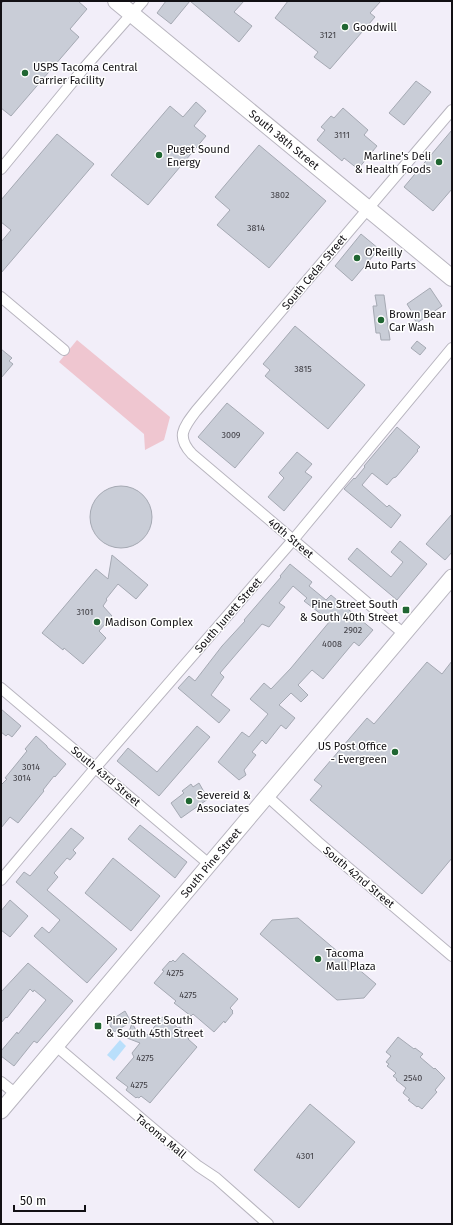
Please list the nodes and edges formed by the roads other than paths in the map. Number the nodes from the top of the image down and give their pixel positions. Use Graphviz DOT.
graph roads {
  1 [pos="116,1"];
  2 [pos="143,1"];
  3 [pos="132,14"];
  4 [pos="452,110"];
  5 [pos="1,169"];
  6 [pos="367,208"];
  7 [pos="452,278"];
  8 [pos="1,297"];
  9 [pos="452,348"];
  10 [pos="64,350"];
  11 [pos="182,439"];
  12 [pos="293,540"];
  13 [pos="452,577"];
  14 [pos="404,634"];
  15 [pos="1,688"];
  16 [pos="96,767"];
  17 [pos="267,796"];
  18 [pos="209,864"];
  19 [pos="1,880"];
  20 [pos="451,951"];
  21 [pos="56,1046"];
  22 [pos="1,1082"];
  23 [pos="16,1094"];
  24 [pos="1,1111"];
  25 [pos="268,1224"];
  1 -- 3 [label="main road, South 38th Street"];
  2 -- 3 [label="street"];
  3 -- 5 [label="street"];
  3 -- 6 [label="main road, South 38th Street"];
  4 -- 6 [label="street, South Cedar Street"];
  6 -- 7 [label="main road, South 38th Street"];
  6 -- 11 [label="street, South Cedar Street"];
  8 -- 10 [label="street"];
  9 -- 12 [label="street, South Junett Street"];
  11 -- 12 [label="street, 40th Street"];
  12 -- 14 [label="street, 40th Street"];
  12 -- 16 [label="street, South Junett Street"];
  13 -- 14 [label="main road, South Pine Street"];
  14 -- 17 [label="main road, South Pine Street"];
  15 -- 16 [label="street, South 43rd Street"];
  16 -- 18 [label="street, South 43rd Street"];
  16 -- 19 [label="street, South Junett Street"];
  17 -- 18 [label="main road, South Pine Street"];
  17 -- 20 [label="street, South 42nd Street"];
  18 -- 21 [label="main road, South Pine Street"];
  21 -- 23 [label="main road, South Pine Street"];
  21 -- 25 [label="street, Tacoma Mall"];
  22 -- 23 [label="street"];
  23 -- 24 [label="main road, South Pine Street"];
}
